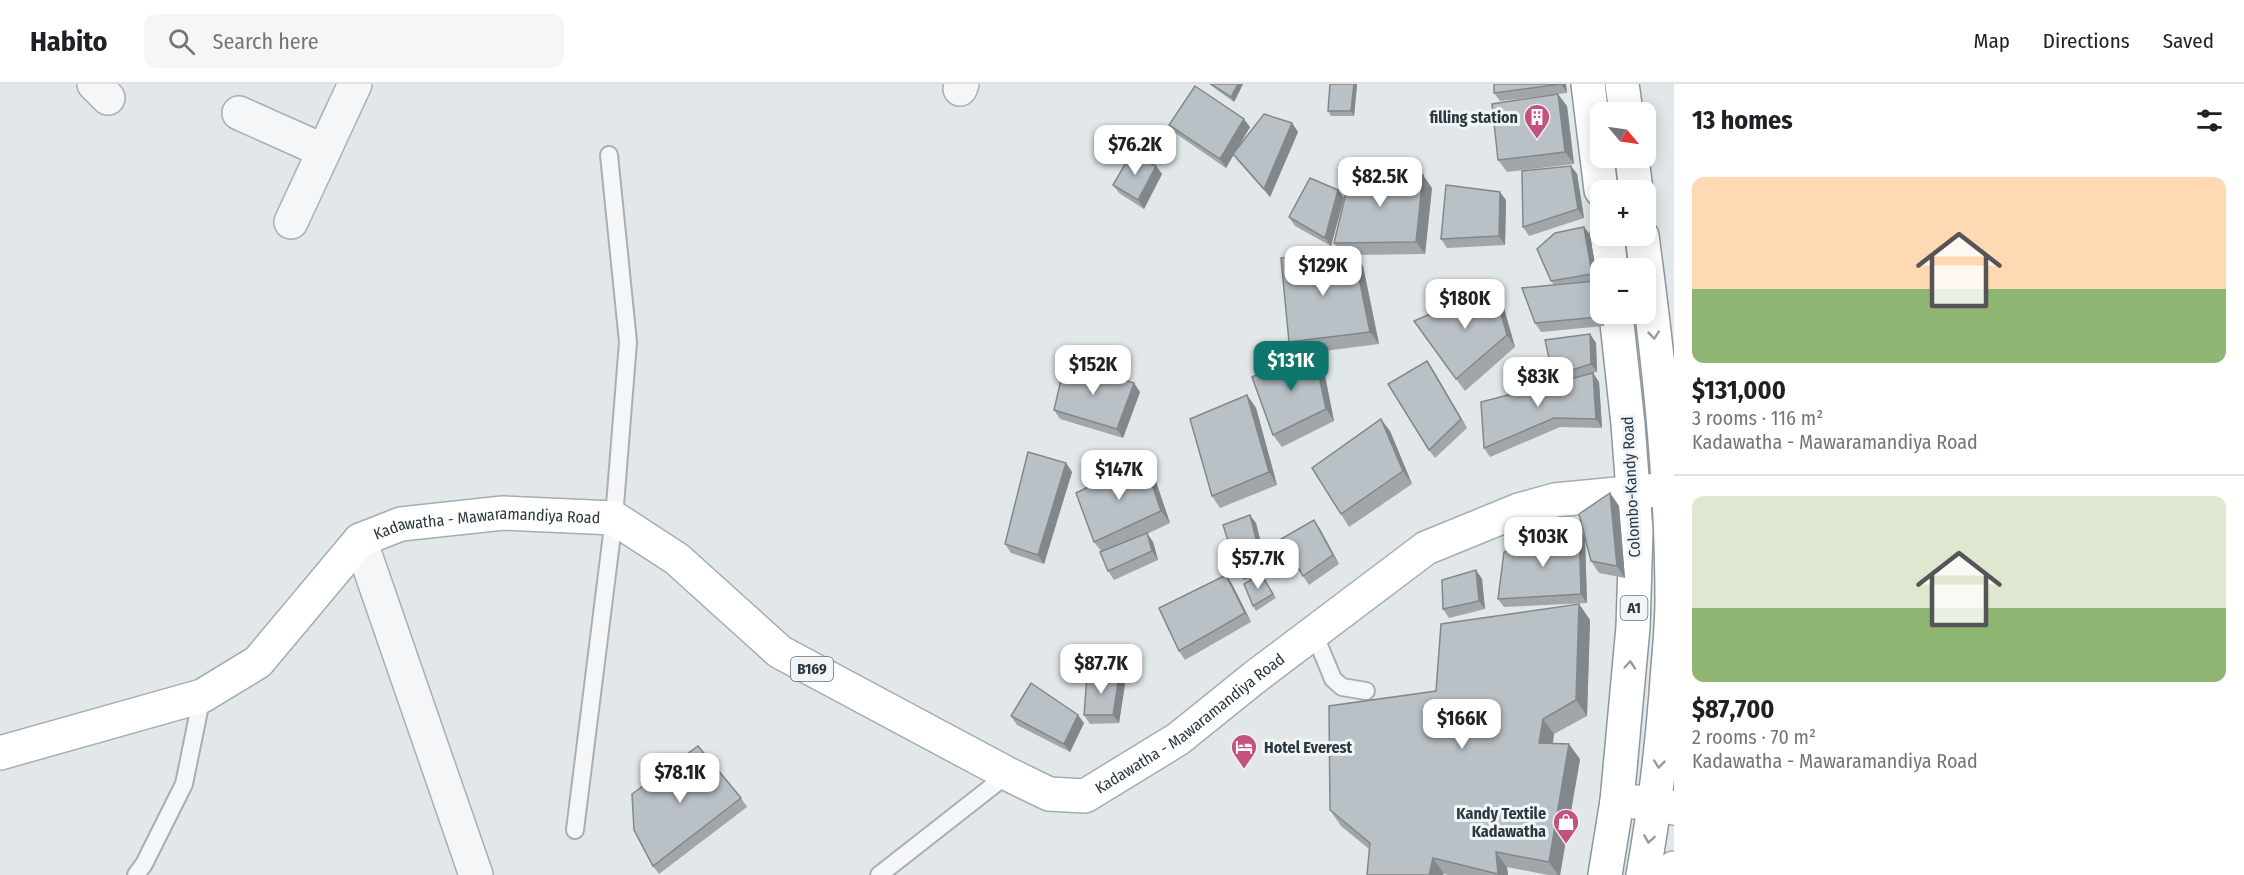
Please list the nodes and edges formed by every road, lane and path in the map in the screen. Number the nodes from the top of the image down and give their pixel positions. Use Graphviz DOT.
graph roads {
  1 [pos="355,84"];
  2 [pos="1588,84"];
  3 [pos="1622,84"];
  4 [pos="1625,102"];
  5 [pos="239,113"];
  6 [pos="324,151"];
  7 [pos="609,155"];
  8 [pos="1600,180"];
  9 [pos="291,222"];
  10 [pos="1643,246"];
  11 [pos="1617,324"];
  12 [pos="1669,489"];
  13 [pos="1633,492"];
  14 [pos="614,518"];
  15 [pos="360,540"];
  16 [pos="1314,633"];
  17 [pos="1672,641"];
  18 [pos="1366,691"];
  19 [pos="202,696"];
  20 [pos="1624,724"];
  21 [pos="1669,724"];
  22 [pos="0,753"];
  23 [pos="1008,774"];
  24 [pos="1617,801"];
  25 [pos="1665,806"];
  26 [pos="574,830"];
  27 [pos="1674,868"];
  28 [pos="136,875"];
  29 [pos="476,875"];
  30 [pos="879,875"];
  31 [pos="1605,875"];
  32 [pos="1643,875"];
  33 [pos="1667,875"];
  1 -- 6 [label="street"];
  2 -- 8 [label="main road"];
  3 -- 4 [label="main road"];
  5 -- 6 [label="street"];
  6 -- 9 [label="street"];
  7 -- 14 [label="lane"];
  10 -- 12 [label="main road, A1, one-way"];
  11 -- 13 [label="main road, Colombo-Kandy Road / A1"];
  12 -- 13 [label="main road, Kadawatha - Mawaramandiya Road"];
  12 -- 17 [label="main road, A1"];
  13 -- 16 [label="main road, Kadawatha - Mawaramandiya Road / B169"];
  20 -- 13 [label="main road, Colombo-Kandy Road / A1, one-way"];
  14 -- 15 [label="main road, Kadawatha - Mawaramandiya Road"];
  14 -- 23 [label="main road, Kadawatha - Mawaramandiya Road / B169"];
  14 -- 26 [label="lane"];
  15 -- 19 [label="main road, Kadawatha - Mawaramandiya Road"];
  15 -- 29 [label="street"];
  16 -- 18 [label="lane"];
  16 -- 23 [label="main road, Kadawatha - Mawaramandiya Road / B169"];
  17 -- 21 [label="main road, A1"];
  19 -- 22 [label="main road, Kadawatha - Mawaramandiya Road"];
  19 -- 28 [label="lane"];
  20 -- 21 [label="main road"];
  20 -- 24 [label="main road, Colombo-Kandy Road / A1"];
  21 -- 25 [label="main road, A1, one-way"];
  23 -- 30 [label="lane"];
  24 -- 25 [label="main road"];
  24 -- 31 [label="main road, Colombo-Kandy Road / A1"];
  25 -- 32 [label="main road, A1, one-way"];
  27 -- 33 [label="main road"];
}
